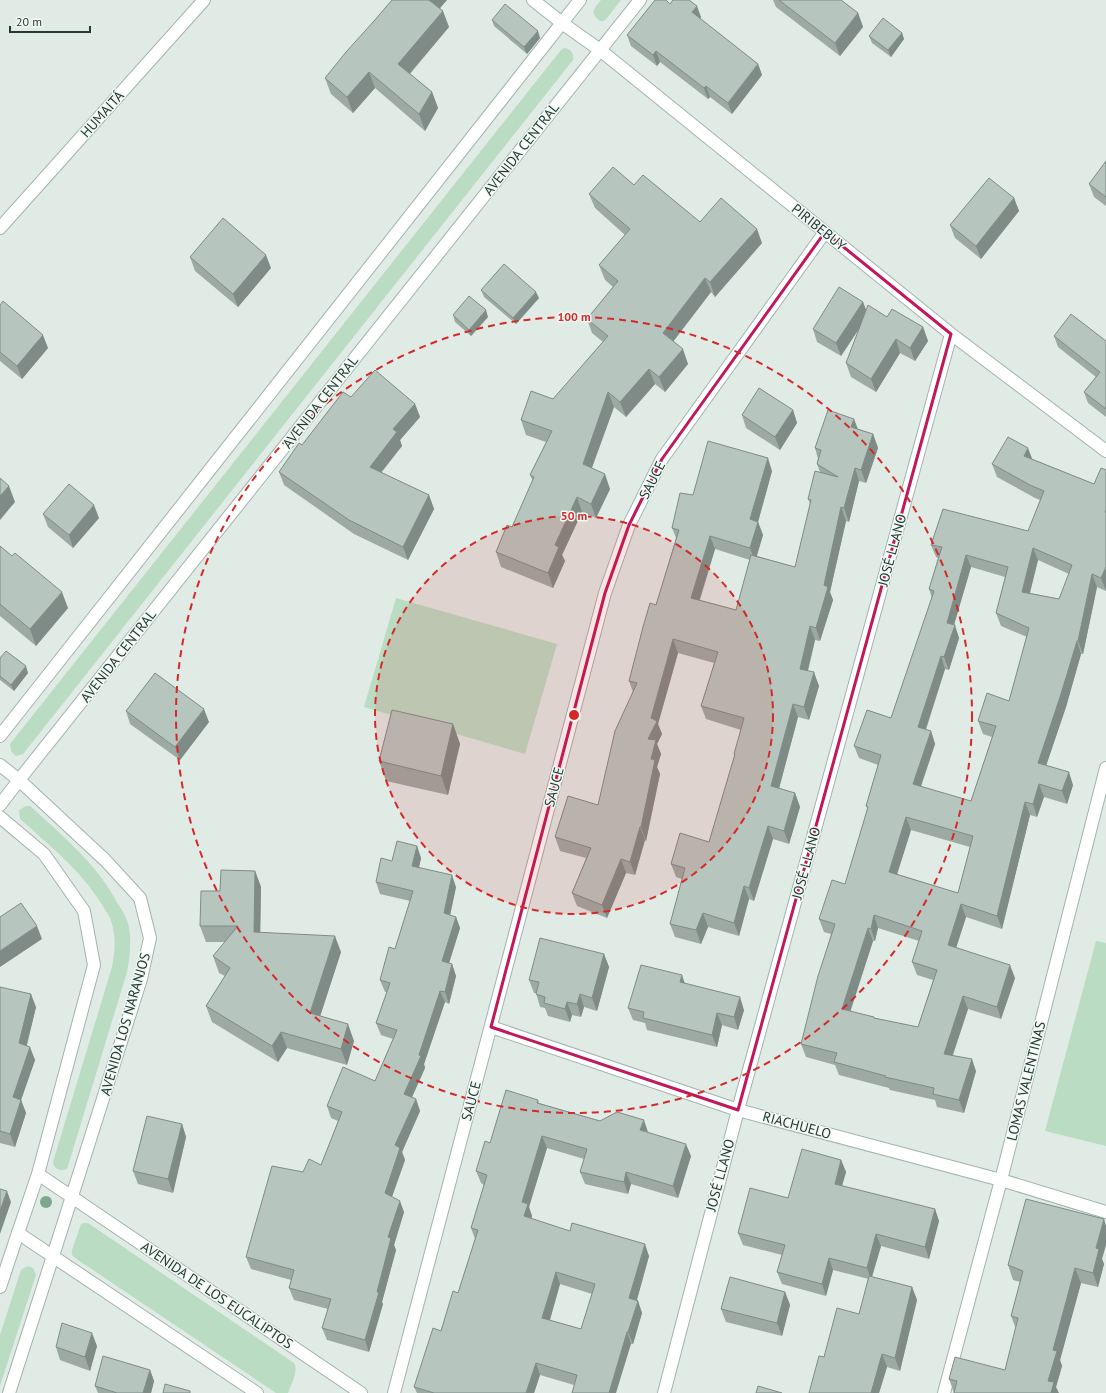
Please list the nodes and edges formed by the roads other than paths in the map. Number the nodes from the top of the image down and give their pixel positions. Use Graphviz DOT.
graph roads {
  1 [pos="204,0"];
  2 [pos="533,0"];
  3 [pos="580,0"];
  4 [pos="640,0"];
  5 [pos="562,23"];
  6 [pos="600,50"];
  7 [pos="0,228"];
  8 [pos="825,232"];
  9 [pos="951,334"];
  10 [pos="1106,451"];
  11 [pos="0,736"];
  12 [pos="0,765"];
  13 [pos="1106,768"];
  14 [pos="19,780"];
  15 [pos="0,805"];
  16 [pos="0,817"];
  17 [pos="491,1027"];
  18 [pos="738,1110"];
  19 [pos="38,1174"];
  20 [pos="1001,1180"];
  21 [pos="72,1197"];
  22 [pos="1106,1212"];
  23 [pos="18,1233"];
  24 [pos="53,1256"];
  25 [pos="0,1287"];
  26 [pos="9,1393"];
  27 [pos="257,1393"];
  28 [pos="361,1393"];
  29 [pos="394,1393"];
  30 [pos="664,1393"];
  31 [pos="944,1393"];
  1 -- 7 [label="street, HUMAITÁ"];
  2 -- 5 [label="street, PIRIBEBUY"];
  3 -- 5 [label="street"];
  4 -- 6 [label="street, AVENIDA CENTRAL"];
  5 -- 6 [label="street, PIRIBEBUY"];
  5 -- 11 [label="street"];
  6 -- 8 [label="street, PIRIBEBUY"];
  6 -- 14 [label="street, AVENIDA CENTRAL"];
  8 -- 9 [label="street, PIRIBEBUY"];
  8 -- 17 [label="street, SAUCE"];
  9 -- 10 [label="street, PIRIBEBUY"];
  9 -- 18 [label="street, JOSÉ LLANO"];
  12 -- 14 [label="street, AVENIDA LOS NARANJOS"];
  13 -- 20 [label="street, LOMAS VALENTINAS"];
  14 -- 15 [label="street, AVENIDA CENTRAL"];
  14 -- 21 [label="street, AVENIDA LOS NARANJOS"];
  16 -- 19 [label="street"];
  17 -- 18 [label="street, RIACHUELO"];
  17 -- 29 [label="street, SAUCE"];
  18 -- 20 [label="street, RIACHUELO"];
  18 -- 30 [label="street, JOSÉ LLANO"];
  19 -- 21 [label="street, AVENIDA DE LOS EUCALIPTOS"];
  19 -- 23 [label="street"];
  20 -- 22 [label="street, RIACHUELO"];
  20 -- 31 [label="street, LOMAS VALENTINAS"];
  21 -- 24 [label="street, AVENIDA LOS NARANJOS"];
  21 -- 28 [label="street, AVENIDA DE LOS EUCALIPTOS"];
  23 -- 24 [label="street"];
  23 -- 25 [label="street"];
  24 -- 26 [label="street, AVENIDA LOS NARANJOS"];
  24 -- 27 [label="street"];
}
